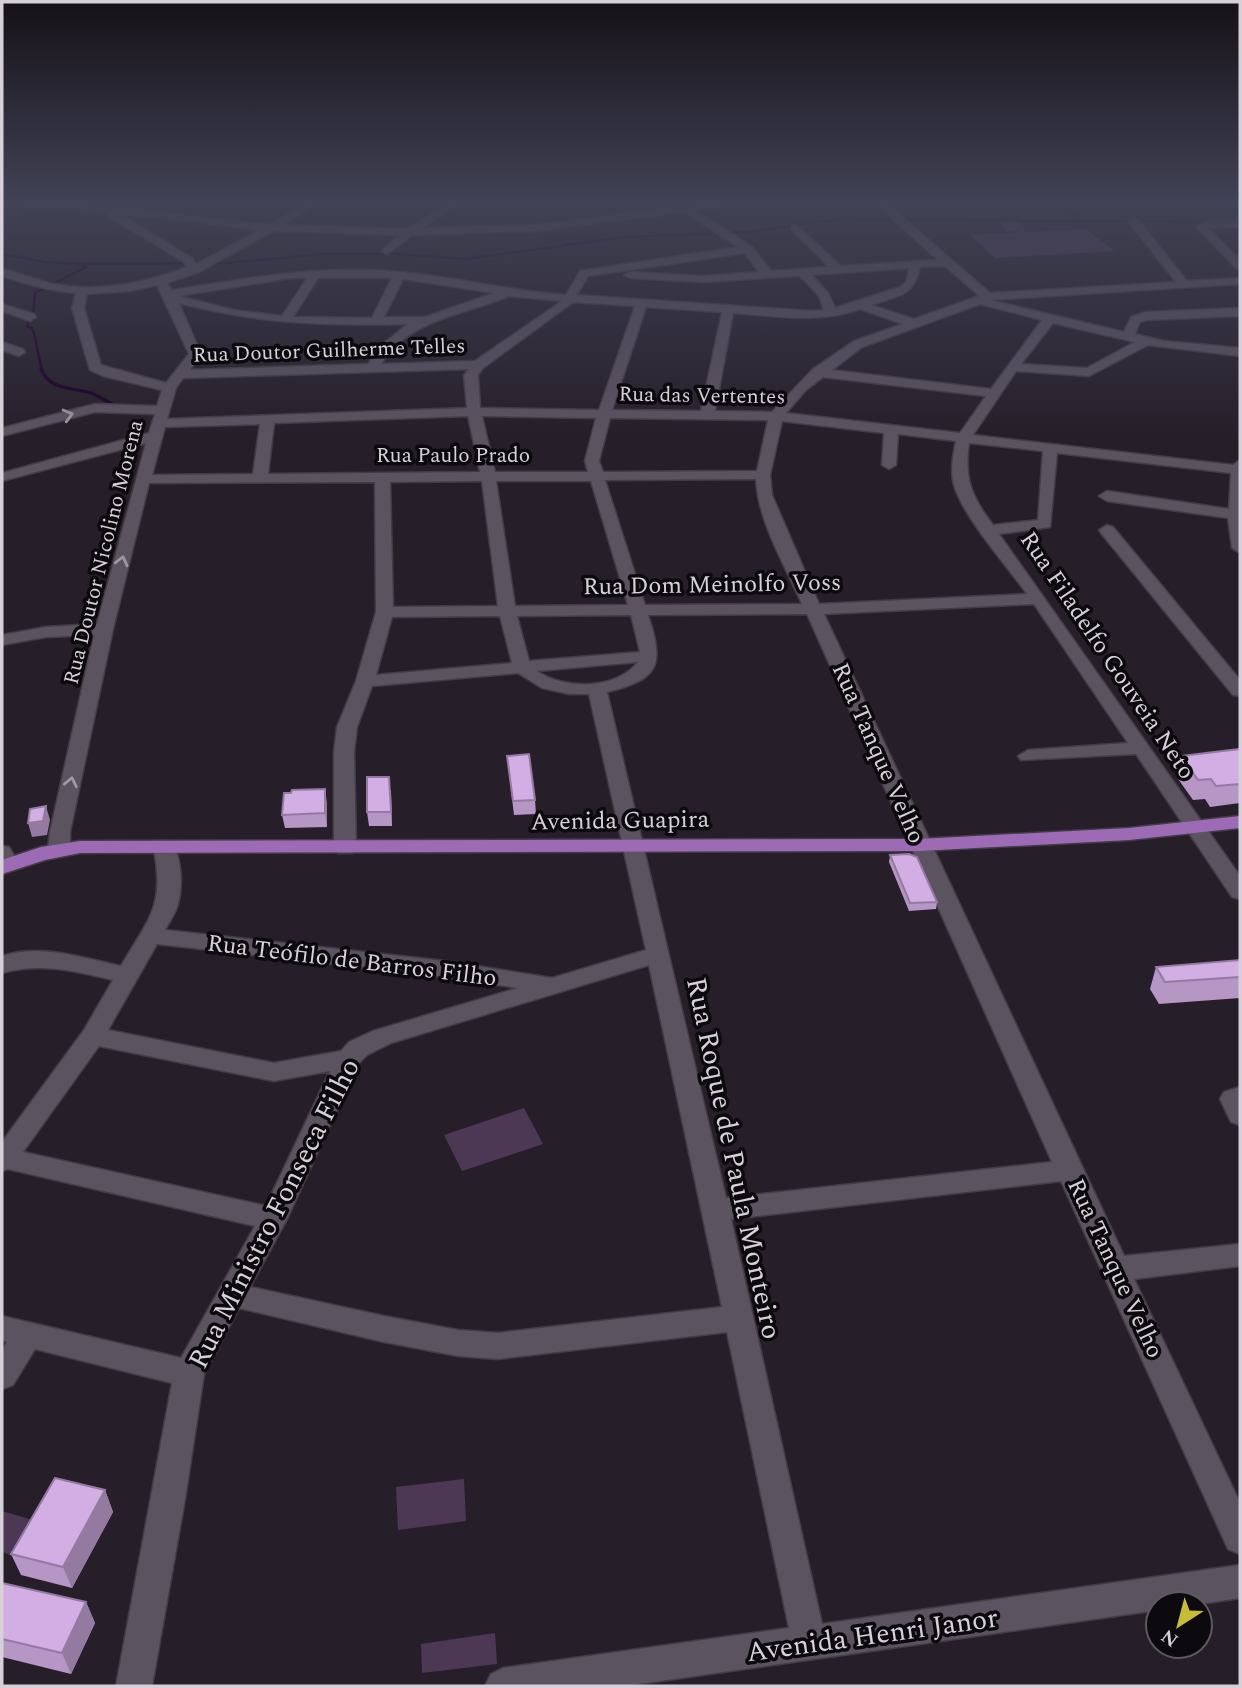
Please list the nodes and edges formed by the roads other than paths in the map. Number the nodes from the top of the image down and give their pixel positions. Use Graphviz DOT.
graph roads {
  1 [pos="23,280"];
  2 [pos="163,280"];
  3 [pos="249,280"];
  4 [pos="312,280"];
  5 [pos="397,280"];
  6 [pos="440,280"];
  7 [pos="580,280"];
  8 [pos="810,280"];
  9 [pos="911,280"];
  10 [pos="969,280"];
  11 [pos="1181,280"];
  12 [pos="160,281"];
  13 [pos="1240,281"];
  14 [pos="1184,284"];
  15 [pos="82,291"];
  16 [pos="505,293"];
  17 [pos="170,296"];
  18 [pos="987,297"];
  19 [pos="570,299"];
  20 [pos="973,301"];
  21 [pos="642,303"];
  22 [pos="860,304"];
  23 [pos="2,307"];
  24 [pos="214,310"];
  25 [pos="728,310"];
  26 [pos="1240,312"];
  27 [pos="831,313"];
  28 [pos="30,317"];
  29 [pos="177,317"];
  30 [pos="1050,318"];
  31 [pos="285,320"];
  32 [pos="424,320"];
  33 [pos="376,321"];
  34 [pos="913,323"];
  35 [pos="1193,331"];
  36 [pos="1128,336"];
  37 [pos="1146,341"];
  38 [pos="2,346"];
  39 [pos="19,352"];
  40 [pos="1240,352"];
  41 [pos="478,365"];
  42 [pos="373,368"];
  43 [pos="1012,368"];
  44 [pos="818,372"];
  45 [pos="181,374"];
  46 [pos="169,388"];
  47 [pos="994,393"];
  48 [pos="476,412"];
  49 [pos="604,414"];
  50 [pos="707,415"];
  51 [pos="776,416"];
  52 [pos="267,420"];
  53 [pos="159,423"];
  54 [pos="891,429"];
  55 [pos="2,432"];
  56 [pos="963,439"];
  57 [pos="1050,450"];
  58 [pos="889,465"];
  59 [pos="1240,468"];
  60 [pos="763,475"];
  61 [pos="488,476"];
  62 [pos="596,476"];
  63 [pos="2,477"];
  64 [pos="260,477"];
  65 [pos="382,477"];
  66 [pos="143,479"];
  67 [pos="1107,496"];
  68 [pos="1238,518"];
  69 [pos="989,530"];
  70 [pos="1107,530"];
  71 [pos="1240,548"];
  72 [pos="1039,599"];
  73 [pos="815,609"];
  74 [pos="636,610"];
  75 [pos="385,611"];
  76 [pos="507,611"];
  77 [pos="104,629"];
  78 [pos="2,640"];
  79 [pos="650,656"];
  80 [pos="522,666"];
  81 [pos="365,681"];
  82 [pos="597,688"];
  83 [pos="1240,691"];
  84 [pos="1140,748"];
  85 [pos="1028,756"];
  86 [pos="1240,822"];
  87 [pos="1195,828"];
  88 [pos="633,845"];
  89 [pos="919,845"];
  90 [pos="164,846"];
  91 [pos="345,848"];
  92 [pos="59,849"];
  93 [pos="4,861"];
  94 [pos="1240,892"];
  95 [pos="151,936"];
  96 [pos="657,955"];
  97 [pos="2,965"];
  98 [pos="129,976"];
  99 [pos="553,986"];
  100 [pos="93,1036"];
  101 [pos="346,1059"];
  102 [pos="1240,1096"];
  103 [pos="1240,1115"];
  104 [pos="3,1160"];
  105 [pos="1071,1170"];
  106 [pos="716,1210"];
  107 [pos="273,1219"];
  108 [pos="1240,1255"];
  109 [pos="1116,1269"];
  110 [pos="233,1295"];
  111 [pos="737,1318"];
  112 [pos="15,1331"];
  113 [pos="189,1372"];
  114 [pos="2,1376"];
  115 [pos="1240,1538"];
  116 [pos="1240,1582"];
  117 [pos="809,1643"];
  118 [pos="134,1686"];
  119 [pos="503,1686"];
  1 -- 15 [label="street"];
  2 -- 12 [label="street"];
  3 -- 17 [label="street"];
  4 -- 31 [label="street"];
  5 -- 33 [label="street"];
  6 -- 16 [label="street"];
  7 -- 19 [label="street"];
  8 -- 27 [label="street"];
  9 -- 22 [label="street"];
  10 -- 18 [label="street"];
  11 -- 14 [label="street"];
  12 -- 15 [label="street"];
  12 -- 17 [label="street, Rua Doutor Nicolino Morena"];
  13 -- 14 [label="street, Rua Tanque Velho"];
  14 -- 18 [label="street, Rua Tanque Velho"];
  15 -- 46 [label="street"];
  16 -- 19 [label="street"];
  16 -- 32 [label="street"];
  17 -- 24 [label="street"];
  17 -- 29 [label="street, Rua Doutor Nicolino Morena"];
  18 -- 20 [label="street, Rua Tanque Velho"];
  19 -- 21 [label="street"];
  19 -- 41 [label="street"];
  20 -- 30 [label="street"];
  20 -- 34 [label="street, Rua Tanque Velho"];
  21 -- 25 [label="street"];
  21 -- 49 [label="street"];
  22 -- 27 [label="street"];
  22 -- 34 [label="street"];
  23 -- 28 [label="street"];
  24 -- 29 [label="street"];
  24 -- 31 [label="street"];
  25 -- 27 [label="street"];
  25 -- 50 [label="street"];
  26 -- 35 [label="street"];
  29 -- 45 [label="street, Rua Doutor Nicolino Morena"];
  30 -- 36 [label="street"];
  30 -- 43 [label="street"];
  31 -- 33 [label="street"];
  32 -- 33 [label="street"];
  32 -- 42 [label="street"];
  34 -- 44 [label="street, Rua Tanque Velho"];
  35 -- 36 [label="street"];
  35 -- 37 [label="street"];
  35 -- 40 [label="street"];
  36 -- 37 [label="street"];
  37 -- 43 [label="street"];
  38 -- 39 [label="street"];
  41 -- 42 [label="street, Rua Doutor Guilherme Telles"];
  41 -- 48 [label="street"];
  42 -- 45 [label="street, Rua Doutor Guilherme Telles"];
  43 -- 47 [label="street"];
  44 -- 47 [label="street"];
  44 -- 51 [label="street, Rua Tanque Velho"];
  45 -- 46 [label="street, Rua Doutor Nicolino Morena"];
  46 -- 53 [label="street, Rua Doutor Nicolino Morena"];
  47 -- 56 [label="street"];
  48 -- 49 [label="street, Rua das Vertentes"];
  48 -- 52 [label="street, Rua das Vertentes"];
  48 -- 61 [label="street"];
  49 -- 50 [label="street, Rua das Vertentes"];
  49 -- 62 [label="street"];
  50 -- 51 [label="street, Rua das Vertentes"];
  51 -- 54 [label="street, Rua das Vertentes"];
  51 -- 60 [label="street, Rua Tanque Velho"];
  52 -- 53 [label="street, Rua das Vertentes"];
  52 -- 64 [label="street"];
  55 -- 53 [label="street, one-way"];
  53 -- 63 [label="street"];
  53 -- 66 [label="street, Rua Doutor Nicolino Morena"];
  54 -- 56 [label="street, Rua das Vertentes"];
  54 -- 58 [label="street"];
  56 -- 57 [label="street, Rua das Vertentes"];
  56 -- 69 [label="street, Rua Filadelfo Gouveia Neto"];
  57 -- 59 [label="street, Rua das Vertentes"];
  57 -- 69 [label="street"];
  59 -- 68 [label="street"];
  60 -- 62 [label="street, Rua Paulo Prado"];
  60 -- 73 [label="street, Rua Tanque Velho"];
  61 -- 62 [label="street, Rua Paulo Prado"];
  61 -- 65 [label="street, Rua Paulo Prado"];
  61 -- 76 [label="street"];
  62 -- 74 [label="street"];
  64 -- 65 [label="street, Rua Paulo Prado"];
  64 -- 66 [label="street, Rua Paulo Prado"];
  65 -- 75 [label="street"];
  77 -- 66 [label="street, Rua Doutor Nicolino Morena, one-way"];
  67 -- 68 [label="street"];
  68 -- 71 [label="street"];
  69 -- 72 [label="street, Rua Filadelfo Gouveia Neto"];
  70 -- 83 [label="street"];
  72 -- 73 [label="street, Rua Dom Meinolfo Voss"];
  72 -- 84 [label="street, Rua Filadelfo Gouveia Neto"];
  73 -- 74 [label="street, Rua Dom Meinolfo Voss"];
  73 -- 89 [label="street, Rua Tanque Velho"];
  74 -- 76 [label="street, Rua Dom Meinolfo Voss"];
  74 -- 79 [label="street"];
  75 -- 76 [label="street, Rua Dom Meinolfo Voss"];
  75 -- 81 [label="street"];
  76 -- 80 [label="street"];
  77 -- 78 [label="street"];
  92 -- 77 [label="street, Rua Doutor Nicolino Morena, one-way"];
  79 -- 80 [label="street"];
  79 -- 82 [label="street"];
  80 -- 81 [label="street"];
  80 -- 82 [label="street"];
  81 -- 91 [label="street"];
  82 -- 88 [label="street, Rua Roque de Paula Monteiro"];
  84 -- 85 [label="street"];
  84 -- 87 [label="street, Rua Filadelfo Gouveia Neto"];
  86 -- 87 [label="main road, Avenida Guapira"];
  87 -- 89 [label="main road, Avenida Guapira"];
  87 -- 94 [label="street, Rua Filadelfo Gouveia Neto"];
  88 -- 89 [label="main road, Avenida Guapira"];
  88 -- 91 [label="main road, Avenida Guapira"];
  88 -- 96 [label="street, Rua Roque de Paula Monteiro"];
  89 -- 105 [label="street, Rua Tanque Velho"];
  90 -- 91 [label="main road, Avenida Guapira"];
  90 -- 92 [label="main road, Avenida Guapira"];
  90 -- 95 [label="street"];
  92 -- 93 [label="main road, Avenida Guapira"];
  95 -- 98 [label="street"];
  95 -- 99 [label="street, Rua Teófilo de Barros Filho"];
  96 -- 99 [label="street, Rua Ministro Fonseca Filho"];
  96 -- 106 [label="street, Rua Roque de Paula Monteiro"];
  97 -- 98 [label="street"];
  98 -- 100 [label="street"];
  99 -- 101 [label="street, Rua Ministro Fonseca Filho"];
  100 -- 101 [label="street"];
  100 -- 104 [label="street"];
  101 -- 107 [label="street, Rua Ministro Fonseca Filho"];
  102 -- 103 [label="street"];
  104 -- 107 [label="street"];
  105 -- 106 [label="street"];
  105 -- 109 [label="street, Rua Tanque Velho"];
  106 -- 111 [label="street, Rua Roque de Paula Monteiro"];
  107 -- 110 [label="street, Rua Ministro Fonseca Filho"];
  108 -- 109 [label="street"];
  109 -- 115 [label="street, Rua Tanque Velho"];
  110 -- 111 [label="street"];
  110 -- 113 [label="street, Rua Ministro Fonseca Filho"];
  111 -- 117 [label="street, Rua Roque de Paula Monteiro"];
  112 -- 113 [label="street"];
  112 -- 114 [label="street"];
  113 -- 118 [label="street, Rua Ministro Fonseca Filho"];
  116 -- 117 [label="street, Avenida Henri Janor"];
  117 -- 119 [label="street, Avenida Henri Janor"];
}
